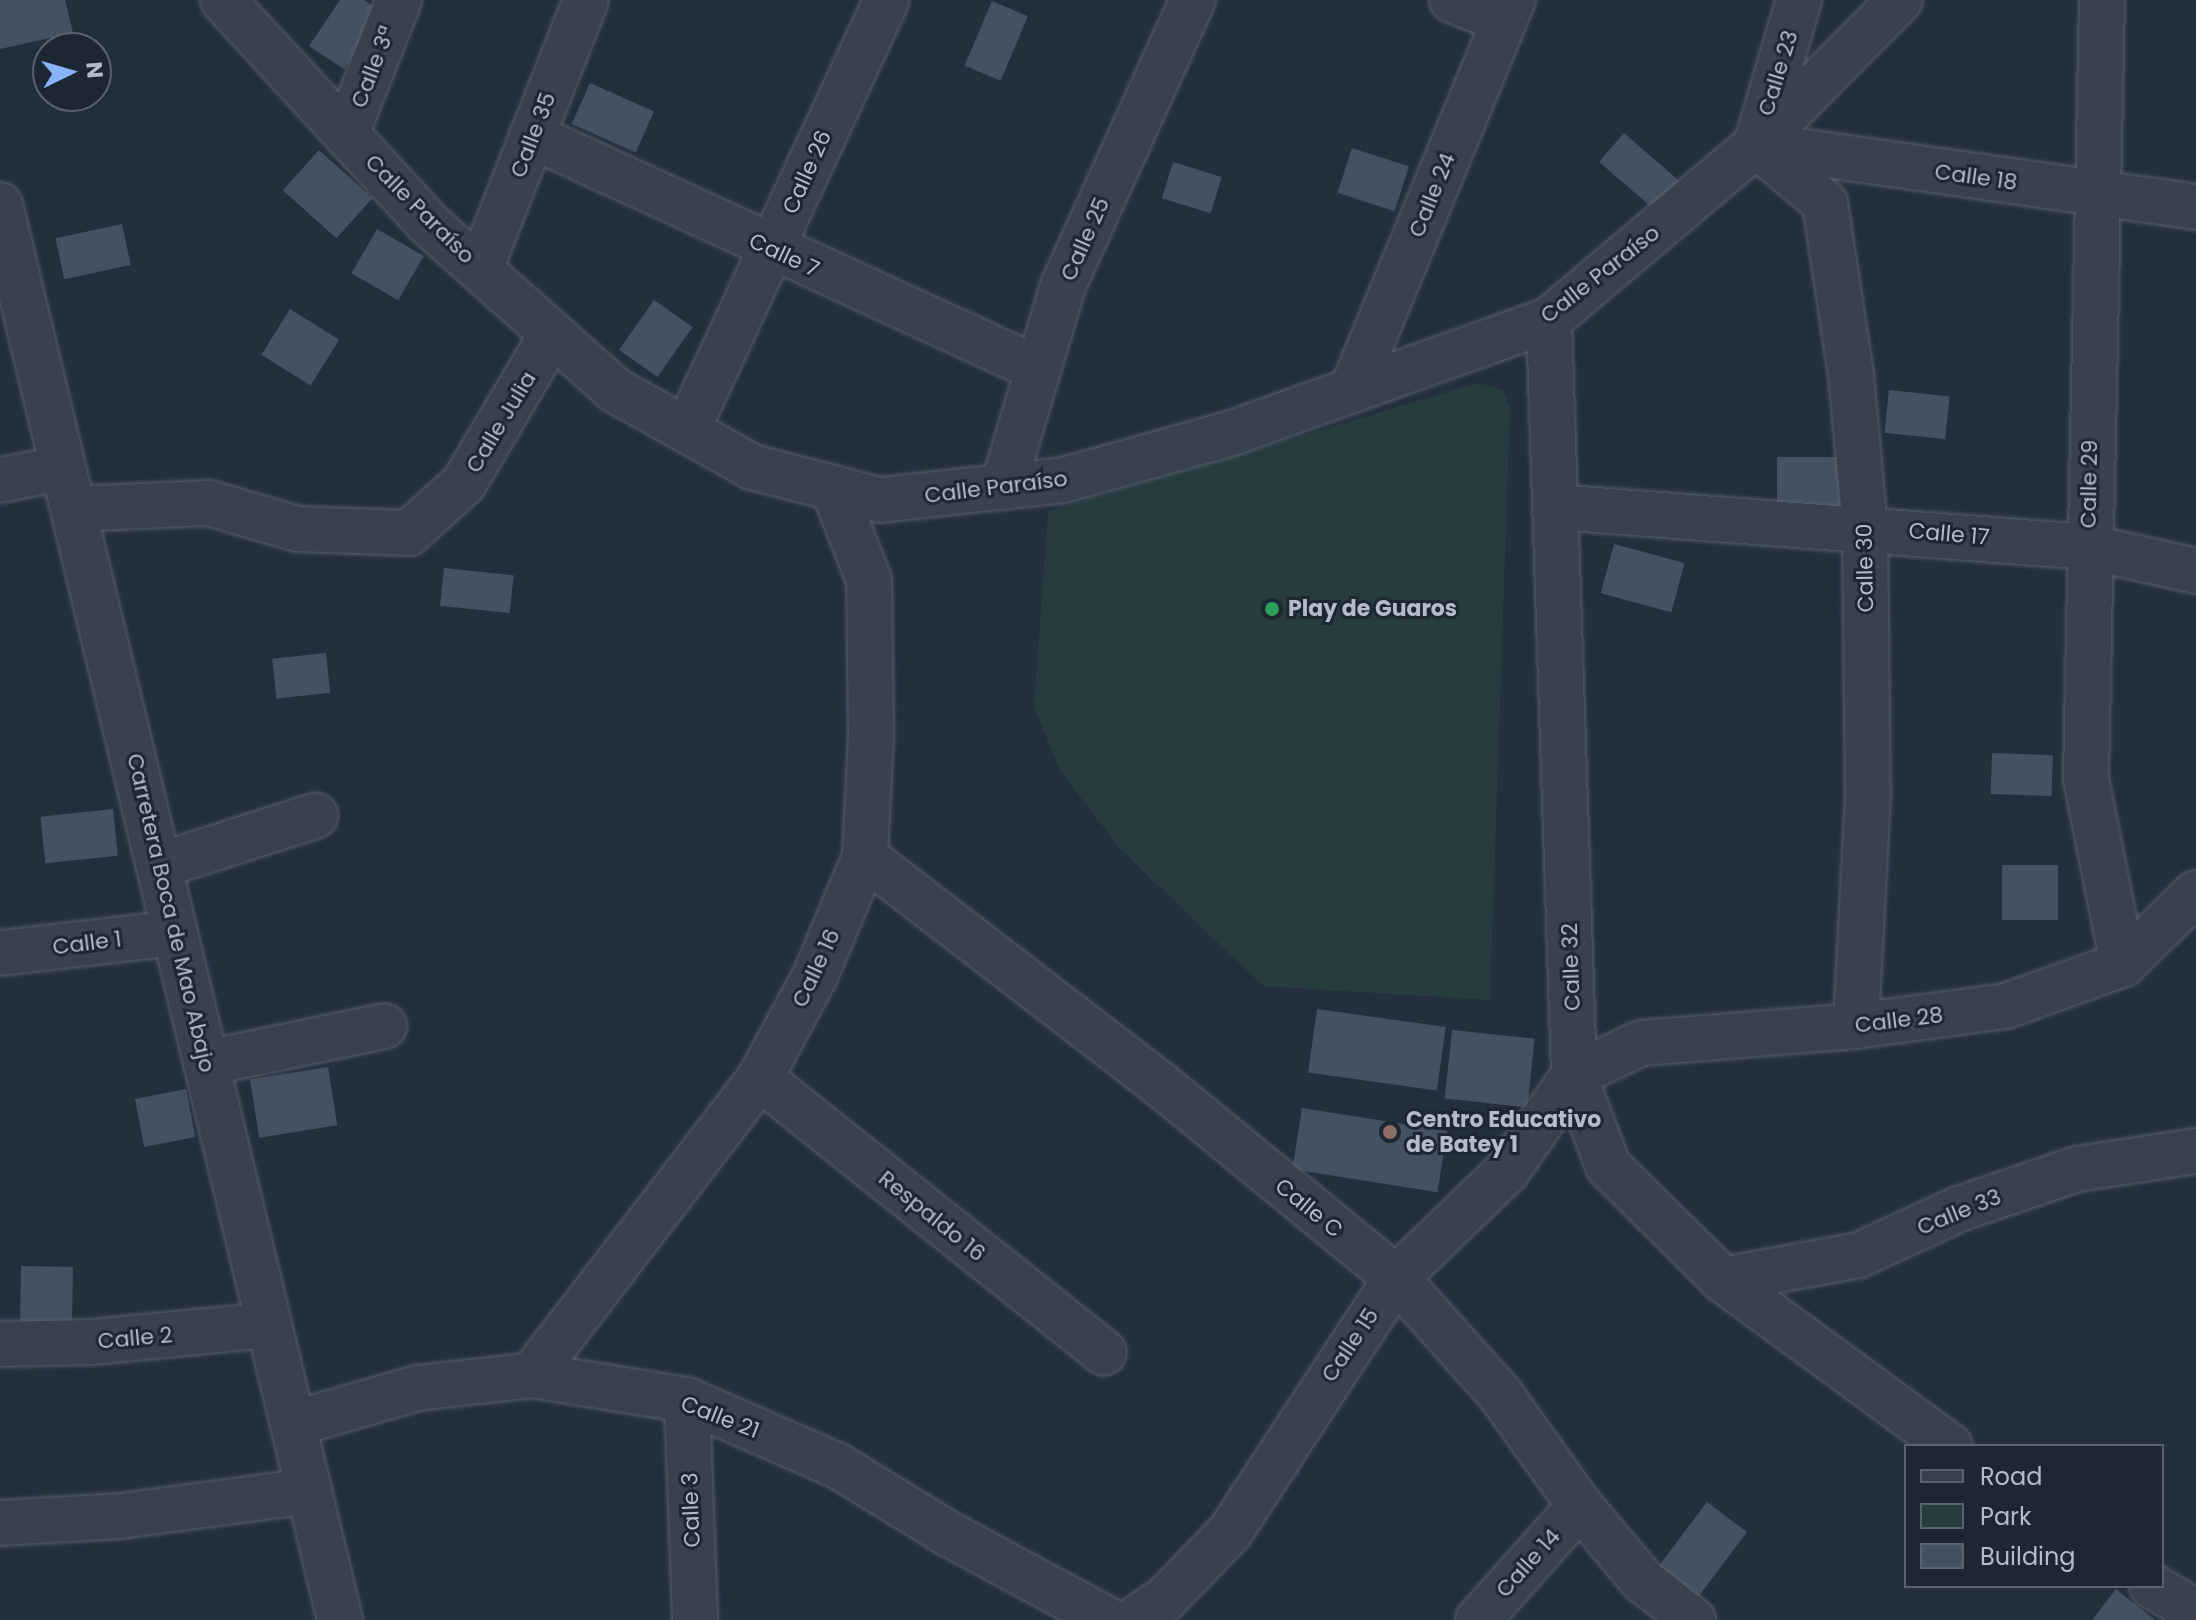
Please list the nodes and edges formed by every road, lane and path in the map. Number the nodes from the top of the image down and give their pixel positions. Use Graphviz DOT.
graph roads {
  1 [pos="223,0"];
  2 [pos="399,0"];
  3 [pos="586,0"];
  4 [pos="887,0"];
  5 [pos="1193,0"];
  6 [pos="1452,0"];
  7 [pos="1799,0"];
  8 [pos="1900,0"];
  9 [pos="2102,0"];
  10 [pos="1509,11"];
  11 [pos="346,134"];
  12 [pos="532,136"];
  13 [pos="1756,145"];
  14 [pos="2094,194"];
  15 [pos="0,205"];
  16 [pos="2196,207"];
  17 [pos="772,250"];
  18 [pos="480,269"];
  19 [pos="1549,320"];
  20 [pos="552,334"];
  21 [pos="1038,369"];
  22 [pos="1352,390"];
  23 [pos="687,430"];
  24 [pos="0,480"];
  25 [pos="1003,487"];
  26 [pos="68,488"];
  27 [pos="833,488"];
  28 [pos="1555,507"];
  29 [pos="1865,527"];
  30 [pos="2088,547"];
  31 [pos="2196,571"];
  32 [pos="315,816"];
  33 [pos="865,857"];
  34 [pos="161,865"];
  35 [pos="2196,893"];
  36 [pos="175,933"];
  37 [pos="0,953"];
  38 [pos="2123,964"];
  39 [pos="384,1026"];
  40 [pos="1856,1026"];
  41 [pos="206,1063"];
  42 [pos="1574,1075"];
  43 [pos="760,1078"];
  44 [pos="2196,1151"];
  45 [pos="1396,1278"];
  46 [pos="1723,1280"];
  47 [pos="269,1325"];
  48 [pos="0,1344"];
  49 [pos="1104,1353"];
  50 [pos="532,1375"];
  51 [pos="687,1400"];
  52 [pos="293,1424"];
  53 [pos="1947,1444"];
  54 [pos="309,1491"];
  55 [pos="1580,1506"];
  56 [pos="0,1523"];
  57 [pos="2155,1588"];
  58 [pos="2196,1612"];
  59 [pos="340,1620"];
  60 [pos="695,1620"];
  61 [pos="1108,1620"];
  62 [pos="1134,1620"];
  63 [pos="1478,1620"];
  64 [pos="1693,1620"];
  1 -- 11 [label="street, Calle Paraíso"];
  2 -- 11 [label="street, Calle 3ª"];
  3 -- 12 [label="street, Calle 35"];
  4 -- 17 [label="street, Calle 26"];
  5 -- 21 [label="street, Calle 25"];
  6 -- 10 [label="street"];
  7 -- 13 [label="street, Calle 23"];
  8 -- 13 [label="street, Calle Paraíso"];
  9 -- 14 [label="street, Calle 29"];
  10 -- 22 [label="street, Calle 24"];
  11 -- 18 [label="street, Calle Paraíso"];
  12 -- 17 [label="street, Calle 7"];
  12 -- 18 [label="street, Calle 35"];
  13 -- 14 [label="street, Calle 18"];
  13 -- 19 [label="street, Calle Paraíso"];
  13 -- 29 [label="street, Calle 30"];
  14 -- 16 [label="street, Calle 18"];
  14 -- 30 [label="street, Calle 29"];
  15 -- 26 [label="street, Carretera Boca de Mao Abajo"];
  17 -- 21 [label="street, Calle 7"];
  17 -- 23 [label="street, Calle 26"];
  18 -- 20 [label="street, Calle Paraíso"];
  19 -- 22 [label="street, Calle Paraíso"];
  19 -- 28 [label="street, Calle 32"];
  20 -- 23 [label="street, Calle Paraíso"];
  20 -- 26 [label="street, Calle Julia"];
  21 -- 25 [label="street, Calle 25"];
  22 -- 25 [label="street, Calle Paraíso"];
  23 -- 27 [label="street, Calle Paraíso"];
  24 -- 26 [label="street, Calle Julia"];
  25 -- 27 [label="street, Calle Paraíso"];
  26 -- 34 [label="street, Carretera Boca de Mao Abajo"];
  27 -- 33 [label="street, Calle 16"];
  28 -- 29 [label="street, Calle 17"];
  28 -- 42 [label="street, Calle 32"];
  29 -- 30 [label="street, Calle 17"];
  29 -- 40 [label="street, Calle 30"];
  30 -- 31 [label="street, Calle 17"];
  30 -- 38 [label="street, Calle 29"];
  32 -- 34 [label="street"];
  33 -- 43 [label="street, Calle 16"];
  33 -- 45 [label="street, Calle C"];
  34 -- 36 [label="street, Carretera Boca de Mao Abajo"];
  35 -- 38 [label="street, Calle 28"];
  36 -- 37 [label="street, Calle 1"];
  36 -- 41 [label="street, Carretera Boca de Mao Abajo"];
  38 -- 40 [label="street, Calle 28"];
  39 -- 41 [label="street"];
  40 -- 42 [label="street, Calle 28"];
  41 -- 47 [label="street, Carretera Boca de Mao Abajo"];
  42 -- 45 [label="street, Calle 15"];
  42 -- 46 [label="street, Calle 32"];
  43 -- 49 [label="street, Respaldo 16"];
  43 -- 50 [label="street, Calle 16"];
  44 -- 46 [label="street, Calle 33"];
  45 -- 55 [label="street, Calle C"];
  45 -- 62 [label="street, Calle 15"];
  46 -- 53 [label="street, Calle 32"];
  47 -- 48 [label="street, Calle 2"];
  47 -- 52 [label="street, Carretera Boca de Mao Abajo"];
  50 -- 51 [label="street, Calle 21"];
  50 -- 52 [label="street, Calle 21"];
  51 -- 60 [label="street, Calle 3"];
  51 -- 61 [label="street, Calle 21"];
  52 -- 54 [label="street, Carretera Boca de Mao Abajo"];
  54 -- 56 [label="street"];
  54 -- 59 [label="street, Carretera Boca de Mao Abajo"];
  55 -- 63 [label="street, Calle 14"];
  55 -- 64 [label="street, Calle C"];
  57 -- 58 [label="street"];
}
